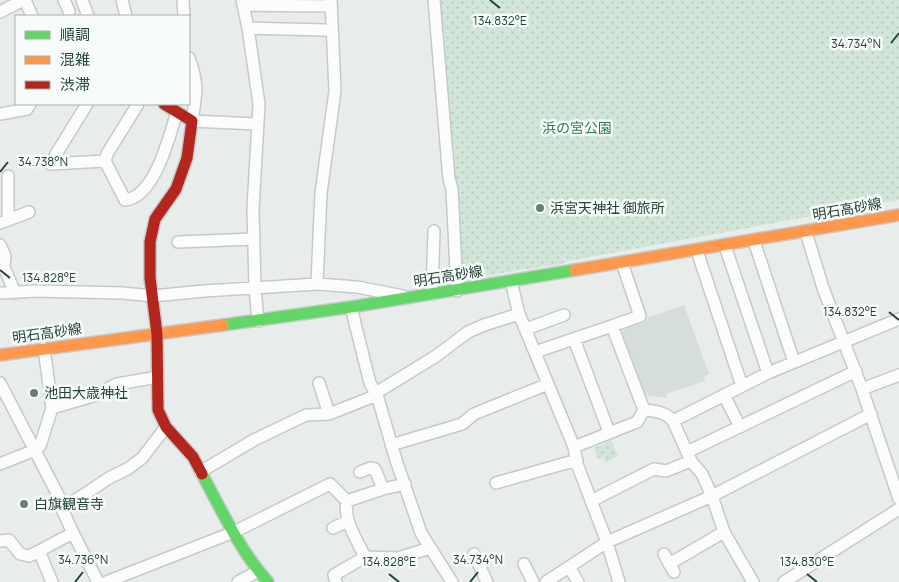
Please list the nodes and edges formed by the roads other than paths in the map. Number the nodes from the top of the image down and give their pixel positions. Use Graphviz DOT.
graph roads {
  1 [pos="24,0"];
  2 [pos="82,0"];
  3 [pos="122,0"];
  4 [pos="183,0"];
  5 [pos="434,0"];
  6 [pos="242,3"];
  7 [pos="331,3"];
  8 [pos="0,12"];
  9 [pos="32,15"];
  10 [pos="88,15"];
  11 [pos="126,15"];
  12 [pos="184,15"];
  13 [pos="248,28"];
  14 [pos="325,30"];
  15 [pos="190,61"];
  16 [pos="29,105"];
  17 [pos="86,105"];
  18 [pos="137,105"];
  19 [pos="166,105"];
  20 [pos="177,112"];
  21 [pos="0,114"];
  22 [pos="192,121"];
  23 [pos="258,124"];
  24 [pos="106,161"];
  25 [pos="6,183"];
  26 [pos="29,212"];
  27 [pos="899,215"];
  28 [pos="4,221"];
  29 [pos="434,231"];
  30 [pos="806,232"];
  31 [pos="254,239"];
  32 [pos="754,241"];
  33 [pos="178,242"];
  34 [pos="0,245"];
  35 [pos="724,246"];
  36 [pos="697,250"];
  37 [pos="622,263"];
  38 [pos="511,281"];
  39 [pos="317,284"];
  40 [pos="255,288"];
  41 [pos="457,291"];
  42 [pos="0,293"];
  43 [pos="15,293"];
  44 [pos="432,294"];
  45 [pos="153,296"];
  46 [pos="412,297"];
  47 [pos="351,308"];
  48 [pos="519,314"];
  49 [pos="564,315"];
  50 [pos="899,319"];
  51 [pos="258,322"];
  52 [pos="612,326"];
  53 [pos="526,329"];
  54 [pos="157,334"];
  55 [pos="574,339"];
  56 [pos="844,341"];
  57 [pos="44,348"];
  58 [pos="535,352"];
  59 [pos="0,355"];
  60 [pos="794,362"];
  61 [pos="856,371"];
  62 [pos="768,373"];
  63 [pos="899,375"];
  64 [pos="158,377"];
  65 [pos="0,383"];
  66 [pos="319,383"];
  67 [pos="548,384"];
  68 [pos="742,386"];
  69 [pos="862,389"];
  70 [pos="377,394"];
  71 [pos="724,395"];
  72 [pos="52,408"];
  73 [pos="644,410"];
  74 [pos="329,414"];
  75 [pos="870,414"];
  76 [pos="673,421"];
  77 [pos="740,427"];
  78 [pos="166,428"];
  79 [pos="609,432"];
  80 [pos="391,445"];
  81 [pos="574,447"];
  82 [pos="36,450"];
  83 [pos="689,456"];
  84 [pos="577,460"];
  85 [pos="0,464"];
  86 [pos="200,472"];
  87 [pos="360,472"];
  88 [pos="496,483"];
  89 [pos="405,484"];
  90 [pos="383,489"];
  91 [pos="712,496"];
  92 [pos="899,499"];
  93 [pos="347,501"];
  94 [pos="591,501"];
  95 [pos="62,509"];
  96 [pos="899,509"];
  97 [pos="348,521"];
  98 [pos="333,528"];
  99 [pos="234,532"];
  100 [pos="724,532"];
  101 [pos="73,533"];
  102 [pos="0,541"];
  103 [pos="608,544"];
  104 [pos="430,548"];
  105 [pos="39,551"];
  106 [pos="365,557"];
  107 [pos="474,561"];
  108 [pos="669,563"];
  109 [pos="524,564"];
  110 [pos="258,571"];
  111 [pos="572,572"];
  112 [pos="451,580"];
  113 [pos="52,582"];
  114 [pos="98,582"];
  115 [pos="106,582"];
  116 [pos="238,582"];
  117 [pos="268,582"];
  118 [pos="336,582"];
  119 [pos="438,582"];
  120 [pos="487,582"];
  121 [pos="533,582"];
  122 [pos="546,582"];
  123 [pos="619,582"];
  124 [pos="753,582"];
  125 [pos="784,582"];
  1 -- 8 [label="street"];
  1 -- 9 [label="street"];
  2 -- 10 [label="street"];
  3 -- 11 [label="street"];
  4 -- 12 [label="street"];
  5 -- 41 [label="street"];
  6 -- 7 [label="street"];
  6 -- 13 [label="street"];
  7 -- 39 [label="street"];
  13 -- 14 [label="street"];
  13 -- 23 [label="street"];
  15 -- 22 [label="street"];
  16 -- 21 [label="street"];
  17 -- 24 [label="street"];
  18 -- 24 [label="street"];
  19 -- 20 [label="main road"];
  20 -- 22 [label="main road"];
  20 -- 24 [label="street"];
  22 -- 23 [label="street"];
  22 -- 45 [label="main road"];
  23 -- 31 [label="street"];
  25 -- 28 [label="street"];
  26 -- 28 [label="street"];
  27 -- 30 [label="main road, 明石高砂線"];
  29 -- 44 [label="street"];
  30 -- 32 [label="main road, 明石高砂線"];
  30 -- 56 [label="street"];
  31 -- 33 [label="street"];
  31 -- 40 [label="street"];
  32 -- 35 [label="main road, 明石高砂線"];
  32 -- 60 [label="street"];
  34 -- 43 [label="street"];
  35 -- 36 [label="main road, 明石高砂線"];
  35 -- 62 [label="street"];
  36 -- 37 [label="main road, 明石高砂線"];
  36 -- 68 [label="street"];
  37 -- 38 [label="main road, 明石高砂線"];
  37 -- 52 [label="street"];
  38 -- 41 [label="main road, 明石高砂線"];
  38 -- 48 [label="street"];
  39 -- 40 [label="street"];
  39 -- 46 [label="street"];
  40 -- 45 [label="street"];
  40 -- 51 [label="street"];
  41 -- 44 [label="main road, 明石高砂線"];
  42 -- 43 [label="street"];
  43 -- 45 [label="street"];
  44 -- 46 [label="main road, 明石高砂線"];
  45 -- 54 [label="main road"];
  46 -- 47 [label="main road, 明石高砂線"];
  47 -- 51 [label="main road, 明石高砂線"];
  47 -- 70 [label="street"];
  48 -- 53 [label="street"];
  48 -- 70 [label="street"];
  49 -- 53 [label="street"];
  50 -- 56 [label="street"];
  51 -- 54 [label="main road, 明石高砂線"];
  52 -- 55 [label="street"];
  52 -- 73 [label="street"];
  53 -- 58 [label="street"];
  54 -- 57 [label="main road, 明石高砂線"];
  54 -- 64 [label="main road"];
  55 -- 58 [label="street"];
  55 -- 79 [label="street"];
  56 -- 60 [label="street"];
  56 -- 61 [label="street"];
  57 -- 59 [label="main road, 明石高砂線"];
  57 -- 72 [label="street"];
  58 -- 67 [label="street"];
  60 -- 62 [label="street"];
  61 -- 69 [label="street"];
  61 -- 77 [label="street"];
  62 -- 68 [label="street"];
  63 -- 69 [label="street"];
  64 -- 72 [label="street"];
  64 -- 78 [label="main road"];
  65 -- 82 [label="street"];
  66 -- 74 [label="street"];
  67 -- 80 [label="street"];
  67 -- 81 [label="street"];
  68 -- 71 [label="street"];
  69 -- 75 [label="street"];
  70 -- 74 [label="street"];
  70 -- 80 [label="street"];
  71 -- 76 [label="street"];
  71 -- 77 [label="street"];
  72 -- 82 [label="street"];
  73 -- 76 [label="street"];
  73 -- 79 [label="street"];
  74 -- 86 [label="street"];
  75 -- 91 [label="street"];
  75 -- 92 [label="street"];
  76 -- 83 [label="street"];
  77 -- 83 [label="street"];
  78 -- 86 [label="main road"];
  78 -- 95 [label="street"];
  79 -- 81 [label="street"];
  80 -- 89 [label="street"];
  81 -- 84 [label="street"];
  82 -- 85 [label="street"];
  82 -- 95 [label="street"];
  83 -- 91 [label="street"];
  83 -- 94 [label="street"];
  84 -- 88 [label="street"];
  84 -- 94 [label="street"];
  86 -- 99 [label="main road"];
  87 -- 90 [label="street"];
  89 -- 90 [label="street"];
  89 -- 104 [label="street"];
  90 -- 93 [label="street"];
  91 -- 100 [label="street"];
  91 -- 103 [label="street"];
  93 -- 97 [label="street"];
  93 -- 99 [label="street"];
  94 -- 103 [label="street"];
  95 -- 101 [label="street"];
  96 -- 125 [label="street"];
  97 -- 98 [label="street"];
  97 -- 106 [label="street"];
  99 -- 110 [label="main road"];
  99 -- 115 [label="street"];
  100 -- 108 [label="street"];
  100 -- 124 [label="street"];
  101 -- 105 [label="street"];
  101 -- 114 [label="street"];
  102 -- 105 [label="street"];
  103 -- 111 [label="street"];
  103 -- 123 [label="street"];
  104 -- 106 [label="street"];
  104 -- 112 [label="street"];
  105 -- 113 [label="street"];
  106 -- 118 [label="street"];
  107 -- 120 [label="street"];
  109 -- 121 [label="street"];
  110 -- 116 [label="street"];
  110 -- 117 [label="main road"];
  111 -- 122 [label="street"];
  112 -- 119 [label="street"];
}
